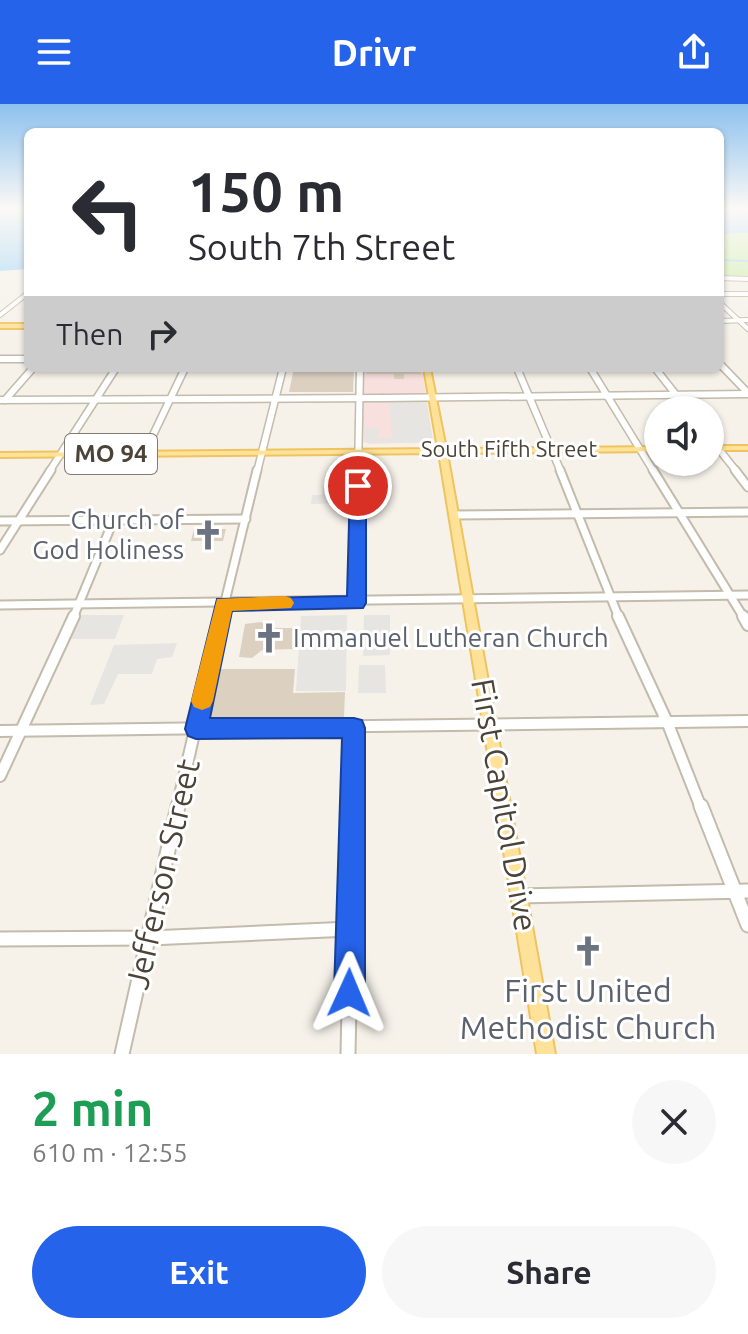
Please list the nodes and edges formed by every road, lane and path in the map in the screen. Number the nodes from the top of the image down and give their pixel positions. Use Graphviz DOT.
graph roads {
  1 [pos="724,278"];
  2 [pos="746,280"];
  3 [pos="724,294"];
  4 [pos="748,294"];
  5 [pos="24,297"];
  6 [pos="724,307"];
  7 [pos="0,315"];
  8 [pos="748,320"];
  9 [pos="724,321"];
  10 [pos="740,321"];
  11 [pos="0,326"];
  12 [pos="24,326"];
  13 [pos="748,329"];
  14 [pos="0,359"];
  15 [pos="24,359"];
  16 [pos="724,368"];
  17 [pos="29,372"];
  18 [pos="113,372"];
  19 [pos="183,372"];
  20 [pos="282,372"];
  21 [pos="360,372"];
  22 [pos="428,372"];
  23 [pos="519,372"];
  24 [pos="593,372"];
  25 [pos="658,372"];
  26 [pos="748,393"];
  27 [pos="676,394"];
  28 [pos="607,395"];
  29 [pos="529,396"];
  30 [pos="433,397"];
  31 [pos="276,398"];
  32 [pos="359,398"];
  33 [pos="96,399"];
  34 [pos="171,399"];
  35 [pos="2,402"];
  36 [pos="724,448"];
  37 [pos="748,448"];
  38 [pos="443,449"];
  39 [pos="640,449"];
  40 [pos="644,449"];
  41 [pos="358,450"];
  42 [pos="551,450"];
  43 [pos="263,452"];
  44 [pos="144,454"];
  45 [pos="0,455"];
  46 [pos="61,455"];
  47 [pos="724,459"];
  48 [pos="748,487"];
  49 [pos="748,512"];
  50 [pos="679,513"];
  51 [pos="579,514"];
  52 [pos="455,515"];
  53 [pos="114,519"];
  54 [pos="246,519"];
  55 [pos="19,520"];
  56 [pos="0,521"];
  57 [pos="0,550"];
  58 [pos="730,595"];
  59 [pos="748,595"];
  60 [pos="609,596"];
  61 [pos="469,599"];
  62 [pos="356,603"];
  63 [pos="80,604"];
  64 [pos="224,604"];
  65 [pos="0,605"];
  66 [pos="748,625"];
  67 [pos="748,721"];
  68 [pos="668,724"];
  69 [pos="491,725"];
  70 [pos="354,728"];
  71 [pos="196,729"];
  72 [pos="0,731"];
  73 [pos="22,731"];
  74 [pos="0,776"];
  75 [pos="741,892"];
  76 [pos="519,896"];
  77 [pos="748,925"];
  78 [pos="350,929"];
  79 [pos="150,938"];
  80 [pos="0,939"];
  81 [pos="122,1054"];
  82 [pos="348,1054"];
  83 [pos="546,1054"];
  1 -- 2 [label="street"];
  3 -- 4 [label="street"];
  5 -- 7 [label="street"];
  6 -- 10 [label="street"];
  8 -- 10 [label="street"];
  9 -- 10 [label="street"];
  10 -- 13 [label="street"];
  11 -- 12 [label="main road"];
  14 -- 15 [label="street"];
  16 -- 26 [label="street"];
  17 -- 35 [label="street"];
  18 -- 33 [label="street"];
  19 -- 34 [label="street"];
  20 -- 31 [label="street, Jefferson Street"];
  21 -- 32 [label="street"];
  22 -- 30 [label="main road, First Capitol Drive"];
  23 -- 29 [label="street"];
  24 -- 28 [label="street"];
  25 -- 27 [label="street"];
  26 -- 27 [label="street"];
  27 -- 28 [label="street"];
  28 -- 29 [label="street"];
  28 -- 39 [label="street"];
  29 -- 30 [label="street"];
  29 -- 42 [label="street"];
  30 -- 32 [label="street"];
  30 -- 38 [label="main road, First Capitol Drive"];
  31 -- 32 [label="street"];
  31 -- 34 [label="street"];
  31 -- 43 [label="street, Jefferson Street"];
  32 -- 41 [label="street"];
  33 -- 34 [label="street"];
  33 -- 35 [label="street"];
  33 -- 46 [label="street"];
  34 -- 44 [label="street"];
  36 -- 37 [label="main road"];
  38 -- 41 [label="main road, South Fifth Street / MO 94"];
  38 -- 42 [label="main road, South Fifth Street"];
  38 -- 52 [label="main road, First Capitol Drive"];
  39 -- 40 [label="main road, South Fifth Street"];
  39 -- 42 [label="main road, South Fifth Street"];
  39 -- 50 [label="street"];
  41 -- 43 [label="main road, South Fifth Street / MO 94"];
  41 -- 62 [label="street"];
  42 -- 51 [label="street"];
  43 -- 44 [label="main road, MO 94"];
  43 -- 54 [label="street, Jefferson Street"];
  44 -- 46 [label="main road, MO 94"];
  45 -- 46 [label="main road, MO 94"];
  46 -- 55 [label="street"];
  47 -- 48 [label="street"];
  49 -- 50 [label="street"];
  50 -- 51 [label="street"];
  50 -- 58 [label="street"];
  51 -- 52 [label="street"];
  51 -- 60 [label="street"];
  52 -- 61 [label="main road, First Capitol Drive"];
  53 -- 54 [label="street"];
  53 -- 55 [label="street"];
  53 -- 63 [label="street"];
  54 -- 64 [label="street, Jefferson Street"];
  55 -- 56 [label="street"];
  55 -- 57 [label="street"];
  58 -- 59 [label="street"];
  58 -- 60 [label="street"];
  58 -- 66 [label="street"];
  60 -- 61 [label="street"];
  60 -- 68 [label="street"];
  61 -- 62 [label="street"];
  61 -- 69 [label="main road, First Capitol Drive"];
  62 -- 64 [label="street"];
  63 -- 64 [label="street"];
  63 -- 65 [label="street"];
  63 -- 73 [label="street"];
  64 -- 71 [label="street, Jefferson Street"];
  67 -- 68 [label="street"];
  68 -- 69 [label="street"];
  68 -- 75 [label="street"];
  69 -- 70 [label="street"];
  69 -- 76 [label="main road, First Capitol Drive"];
  70 -- 71 [label="street"];
  70 -- 78 [label="street"];
  71 -- 73 [label="street"];
  71 -- 79 [label="street, Jefferson Street"];
  72 -- 73 [label="street"];
  73 -- 74 [label="street"];
  75 -- 76 [label="street"];
  75 -- 77 [label="street"];
  76 -- 83 [label="main road, First Capitol Drive"];
  78 -- 79 [label="street"];
  78 -- 82 [label="street"];
  79 -- 80 [label="street"];
  79 -- 81 [label="street, Jefferson Street"];
}
